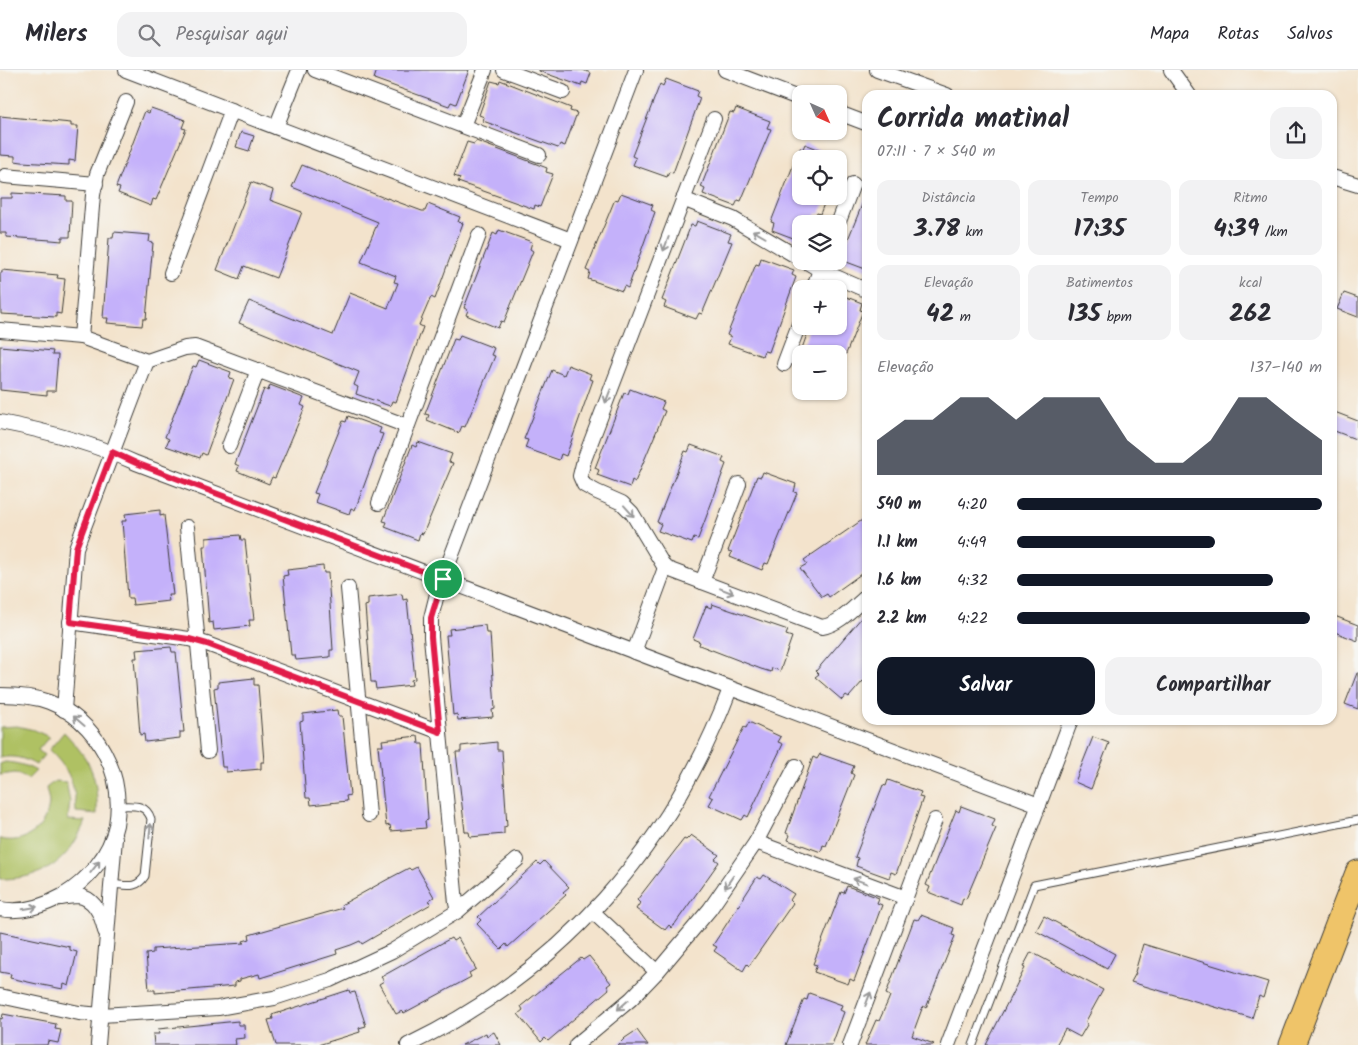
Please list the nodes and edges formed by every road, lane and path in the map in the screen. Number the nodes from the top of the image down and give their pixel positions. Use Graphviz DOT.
graph roads {
  1 [pos="126,70"];
  2 [pos="299,70"];
  3 [pos="315,70"];
  4 [pos="485,70"];
  5 [pos="504,70"];
  6 [pos="636,70"];
  7 [pos="725,70"];
  8 [pos="877,70"];
  9 [pos="1171,70"];
  10 [pos="933,90"];
  11 [pos="1185,90"];
  12 [pos="563,92"];
  13 [pos="792,96"];
  14 [pos="126,102"];
  15 [pos="232,110"];
  16 [pos="848,116"];
  17 [pos="714,119"];
  18 [pos="862,122"];
  19 [pos="463,126"];
  20 [pos="276,127"];
  21 [pos="539,155"];
  22 [pos="5,176"];
  23 [pos="1337,178"];
  24 [pos="96,184"];
  25 [pos="853,184"];
  26 [pos="1358,185"];
  27 [pos="683,199"];
  28 [pos="841,215"];
  29 [pos="479,235"];
  30 [pos="572,240"];
  31 [pos="792,254"];
  32 [pos="829,270"];
  33 [pos="171,273"];
  34 [pos="862,288"];
  35 [pos="0,330"];
  36 [pos="795,335"];
  37 [pos="81,336"];
  38 [pos="147,361"];
  39 [pos="784,364"];
  40 [pos="258,370"];
  41 [pos="0,422"];
  42 [pos="408,426"];
  43 [pos="229,446"];
  44 [pos="112,452"];
  45 [pos="739,484"];
  46 [pos="379,503"];
  47 [pos="187,528"];
  48 [pos="665,568"];
  49 [pos="443,579"];
  50 [pos="702,582"];
  51 [pos="348,588"];
  52 [pos="862,600"];
  53 [pos="70,622"];
  54 [pos="198,642"];
  55 [pos="634,652"];
  56 [pos="730,689"];
  57 [pos="0,695"];
  58 [pos="358,701"];
  59 [pos="64,710"];
  60 [pos="1069,725"];
  61 [pos="440,732"];
  62 [pos="208,752"];
  63 [pos="796,766"];
  64 [pos="1039,805"];
  65 [pos="117,806"];
  66 [pos="369,815"];
  67 [pos="935,820"];
  68 [pos="1358,820"];
  69 [pos="116,827"];
  70 [pos="756,842"];
  71 [pos="517,860"];
  72 [pos="1358,873"];
  73 [pos="111,884"];
  74 [pos="58,898"];
  75 [pos="906,898"];
  76 [pos="0,910"];
  77 [pos="458,911"];
  78 [pos="593,912"];
  79 [pos="107,938"];
  80 [pos="657,972"];
  81 [pos="0,996"];
  82 [pos="101,1015"];
  83 [pos="98,1045"];
  84 [pos="408,1045"];
  85 [pos="576,1045"];
  86 [pos="850,1045"];
  87 [pos="948,1045"];
  88 [pos="973,1045"];
  89 [pos="1292,1045"];
  1 -- 15 [label="street"];
  2 -- 20 [label="street"];
  3 -- 19 [label="street"];
  4 -- 19 [label="street"];
  5 -- 12 [label="street"];
  6 -- 30 [label="street"];
  7 -- 13 [label="street"];
  8 -- 10 [label="street"];
  9 -- 11 [label="street"];
  14 -- 24 [label="street"];
  15 -- 20 [label="street"];
  15 -- 33 [label="street"];
  16 -- 18 [label="street"];
  17 -- 27 [label="street"];
  19 -- 21 [label="street"];
  20 -- 30 [label="street"];
  22 -- 24 [label="street"];
  23 -- 26 [label="street"];
  24 -- 37 [label="street"];
  25 -- 28 [label="street"];
  31 -- 27 [label="street, one-way"];
  27 -- 48 [label="street, one-way"];
  29 -- 42 [label="street"];
  30 -- 49 [label="street"];
  32 -- 34 [label="street"];
  35 -- 37 [label="street"];
  36 -- 39 [label="street"];
  37 -- 38 [label="street"];
  38 -- 40 [label="street"];
  38 -- 44 [label="street"];
  40 -- 42 [label="street"];
  40 -- 43 [label="street"];
  41 -- 44 [label="street"];
  42 -- 46 [label="street"];
  44 -- 49 [label="street"];
  44 -- 53 [label="street"];
  45 -- 50 [label="street"];
  47 -- 54 [label="street"];
  48 -- 50 [label="street"];
  48 -- 55 [label="street"];
  49 -- 55 [label="street"];
  49 -- 61 [label="street"];
  50 -- 52 [label="street, one-way"];
  51 -- 58 [label="street"];
  53 -- 54 [label="street"];
  53 -- 59 [label="street"];
  54 -- 58 [label="street"];
  54 -- 62 [label="street"];
  55 -- 56 [label="street"];
  56 -- 64 [label="street"];
  56 -- 78 [label="street"];
  57 -- 59 [label="street"];
  58 -- 61 [label="street"];
  58 -- 66 [label="street"];
  65 -- 59 [label="street, one-way"];
  60 -- 64 [label="street"];
  61 -- 77 [label="street"];
  63 -- 70 [label="street"];
  64 -- 87 [label="street"];
  65 -- 69 [label="street"];
  73 -- 65 [label="lane, one-way"];
  67 -- 75 [label="street"];
  68 -- 88 [label="lane"];
  69 -- 73 [label="street"];
  74 -- 69 [label="street, one-way"];
  75 -- 70 [label="street, one-way"];
  70 -- 80 [label="street, one-way"];
  71 -- 77 [label="street"];
  72 -- 89 [label="highway"];
  73 -- 79 [label="street"];
  76 -- 74 [label="street, one-way"];
  74 -- 79 [label="street"];
  86 -- 75 [label="street, one-way"];
  77 -- 82 [label="street"];
  78 -- 80 [label="street"];
  78 -- 84 [label="street"];
  79 -- 82 [label="street"];
  80 -- 85 [label="street, one-way"];
  81 -- 82 [label="street"];
  82 -- 83 [label="street"];
}
